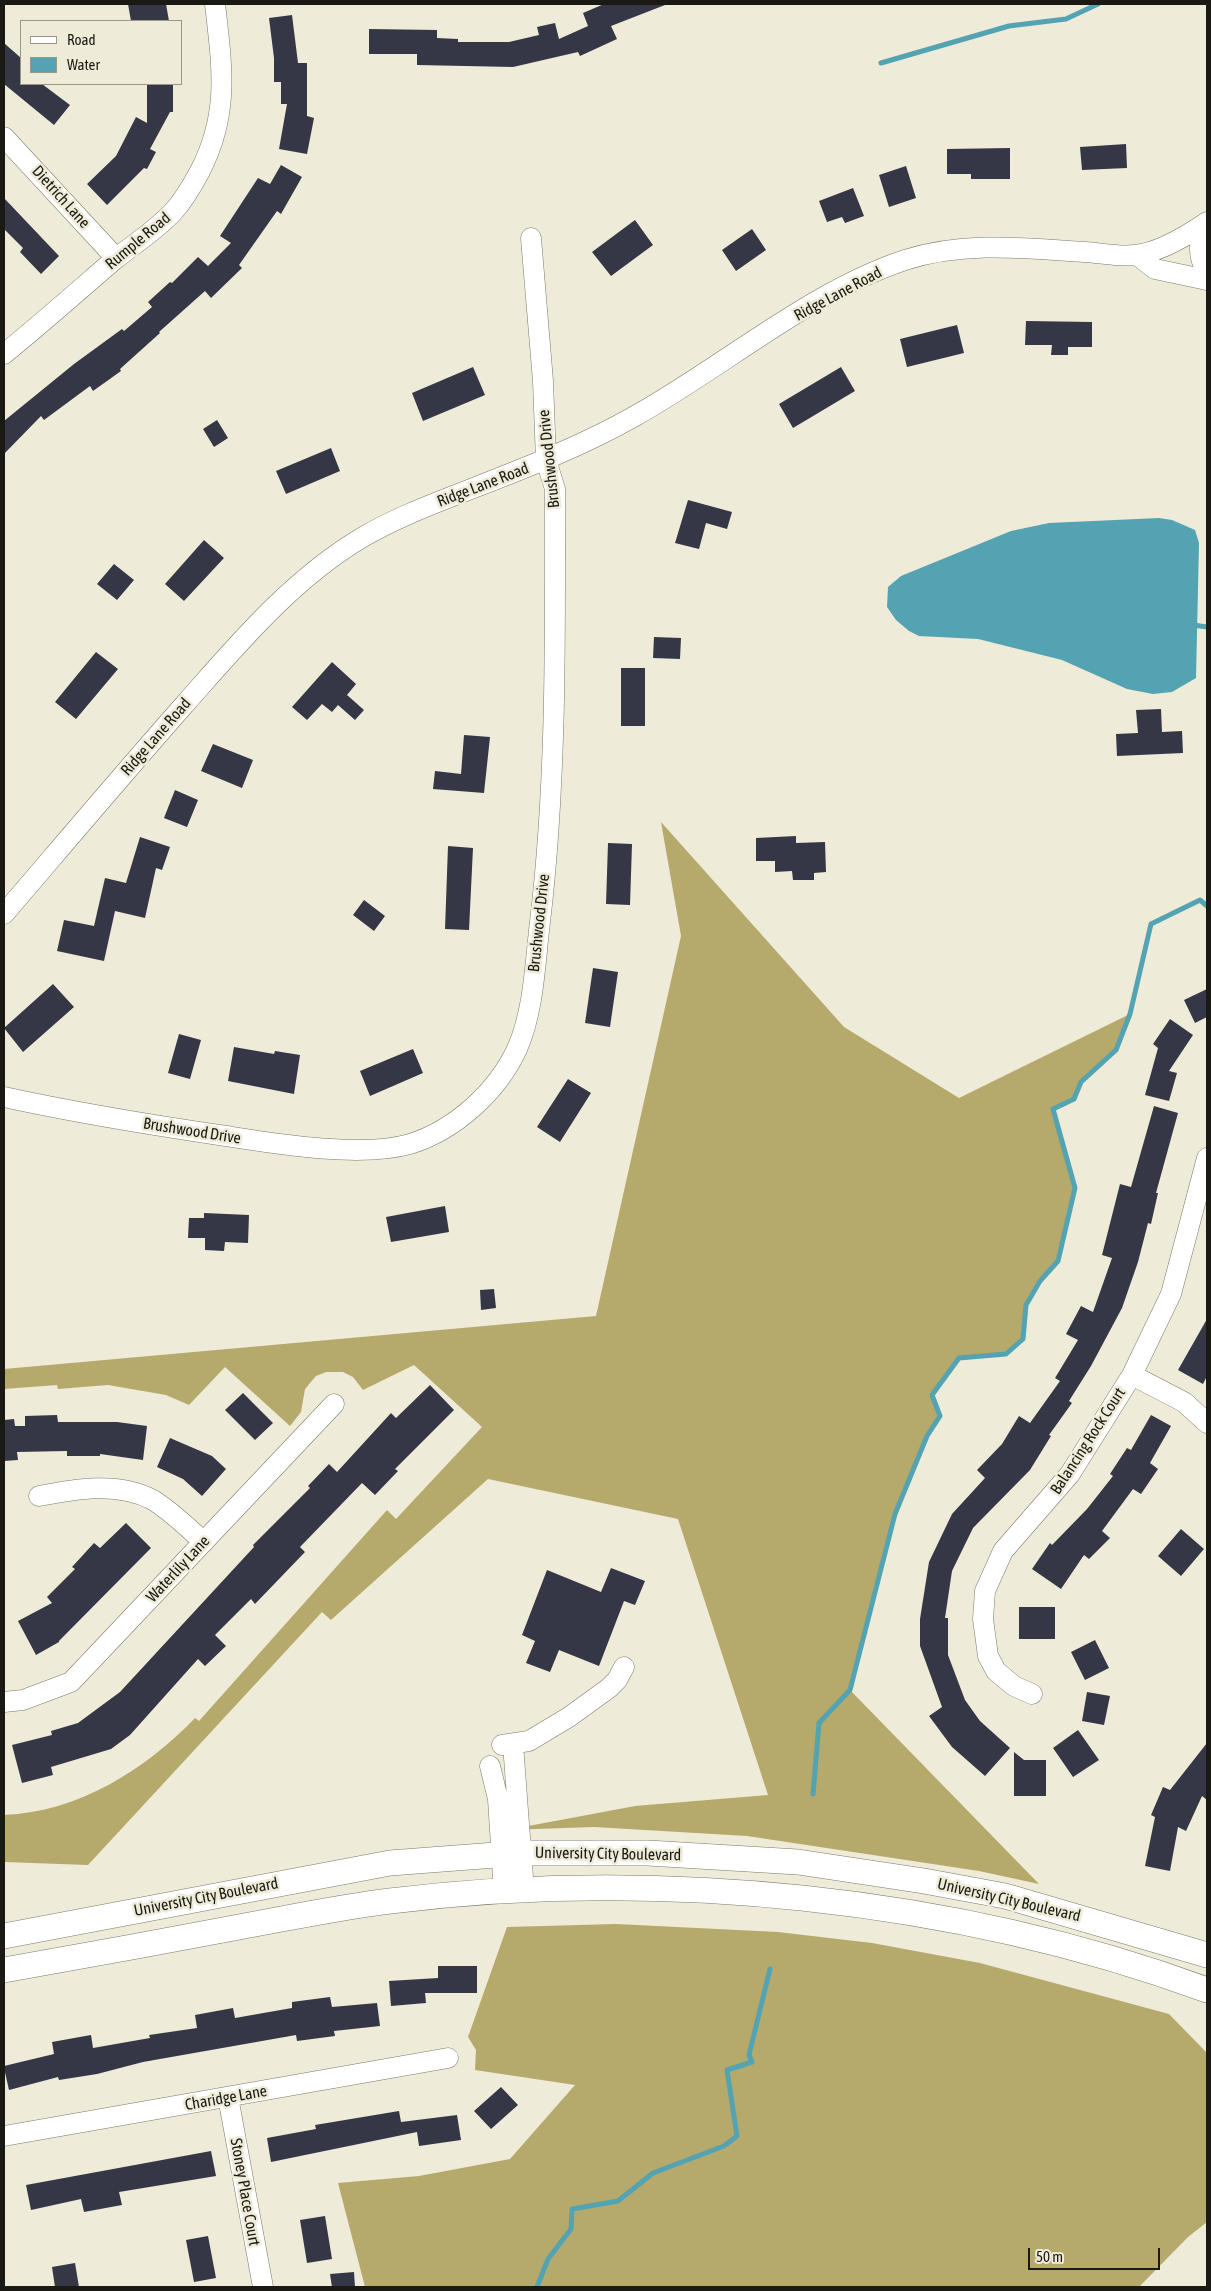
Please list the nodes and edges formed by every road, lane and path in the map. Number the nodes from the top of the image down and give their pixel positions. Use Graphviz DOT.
graph roads {
  1 [pos="215,4"];
  2 [pos="4,137"];
  3 [pos="1206,223"];
  4 [pos="531,238"];
  5 [pos="1137,255"];
  6 [pos="116,258"];
  7 [pos="1207,270"];
  8 [pos="1207,280"];
  9 [pos="4,354"];
  10 [pos="546,460"];
  11 [pos="4,914"];
  12 [pos="4,1097"];
  13 [pos="1207,1158"];
  14 [pos="1132,1375"];
  15 [pos="334,1404"];
  16 [pos="1207,1423"];
  17 [pos="38,1496"];
  18 [pos="204,1542"];
  19 [pos="624,1667"];
  20 [pos="1032,1694"];
  21 [pos="4,1702"];
  22 [pos="490,1766"];
  23 [pos="512,1853"];
  24 [pos="514,1891"];
  25 [pos="4,1936"];
  26 [pos="1207,1955"];
  27 [pos="4,1970"];
  28 [pos="1207,1990"];
  29 [pos="448,2058"];
  30 [pos="228,2097"];
  31 [pos="4,2136"];
  32 [pos="263,2287"];
  1 -- 6 [label="street, Rumple Road"];
  2 -- 6 [label="street, Dietrich Lane"];
  3 -- 5 [label="street, Ridge Lane Road"];
  3 -- 7 [label="street"];
  4 -- 10 [label="street, Brushwood Drive"];
  5 -- 8 [label="street, Ridge Lane Road"];
  5 -- 10 [label="street, Ridge Lane Road"];
  6 -- 9 [label="street, Rumple Road"];
  10 -- 11 [label="street, Ridge Lane Road"];
  10 -- 12 [label="street, Brushwood Drive"];
  13 -- 14 [label="street, Balancing Rock Court"];
  14 -- 16 [label="street"];
  14 -- 20 [label="street, Balancing Rock Court"];
  15 -- 18 [label="street, Waterlily Lane"];
  17 -- 18 [label="street"];
  18 -- 21 [label="street, Waterlily Lane"];
  19 -- 23 [label="street"];
  22 -- 23 [label="street"];
  23 -- 24 [label="street"];
  23 -- 25 [label="main road, University City Boulevard"];
  23 -- 26 [label="main road, University City Boulevard"];
  24 -- 27 [label="main road, University City Boulevard"];
  24 -- 28 [label="main road, University City Boulevard"];
  29 -- 30 [label="street, Charidge Lane"];
  30 -- 31 [label="street, Charidge Lane"];
  30 -- 32 [label="street, Stoney Place Court"];
}
